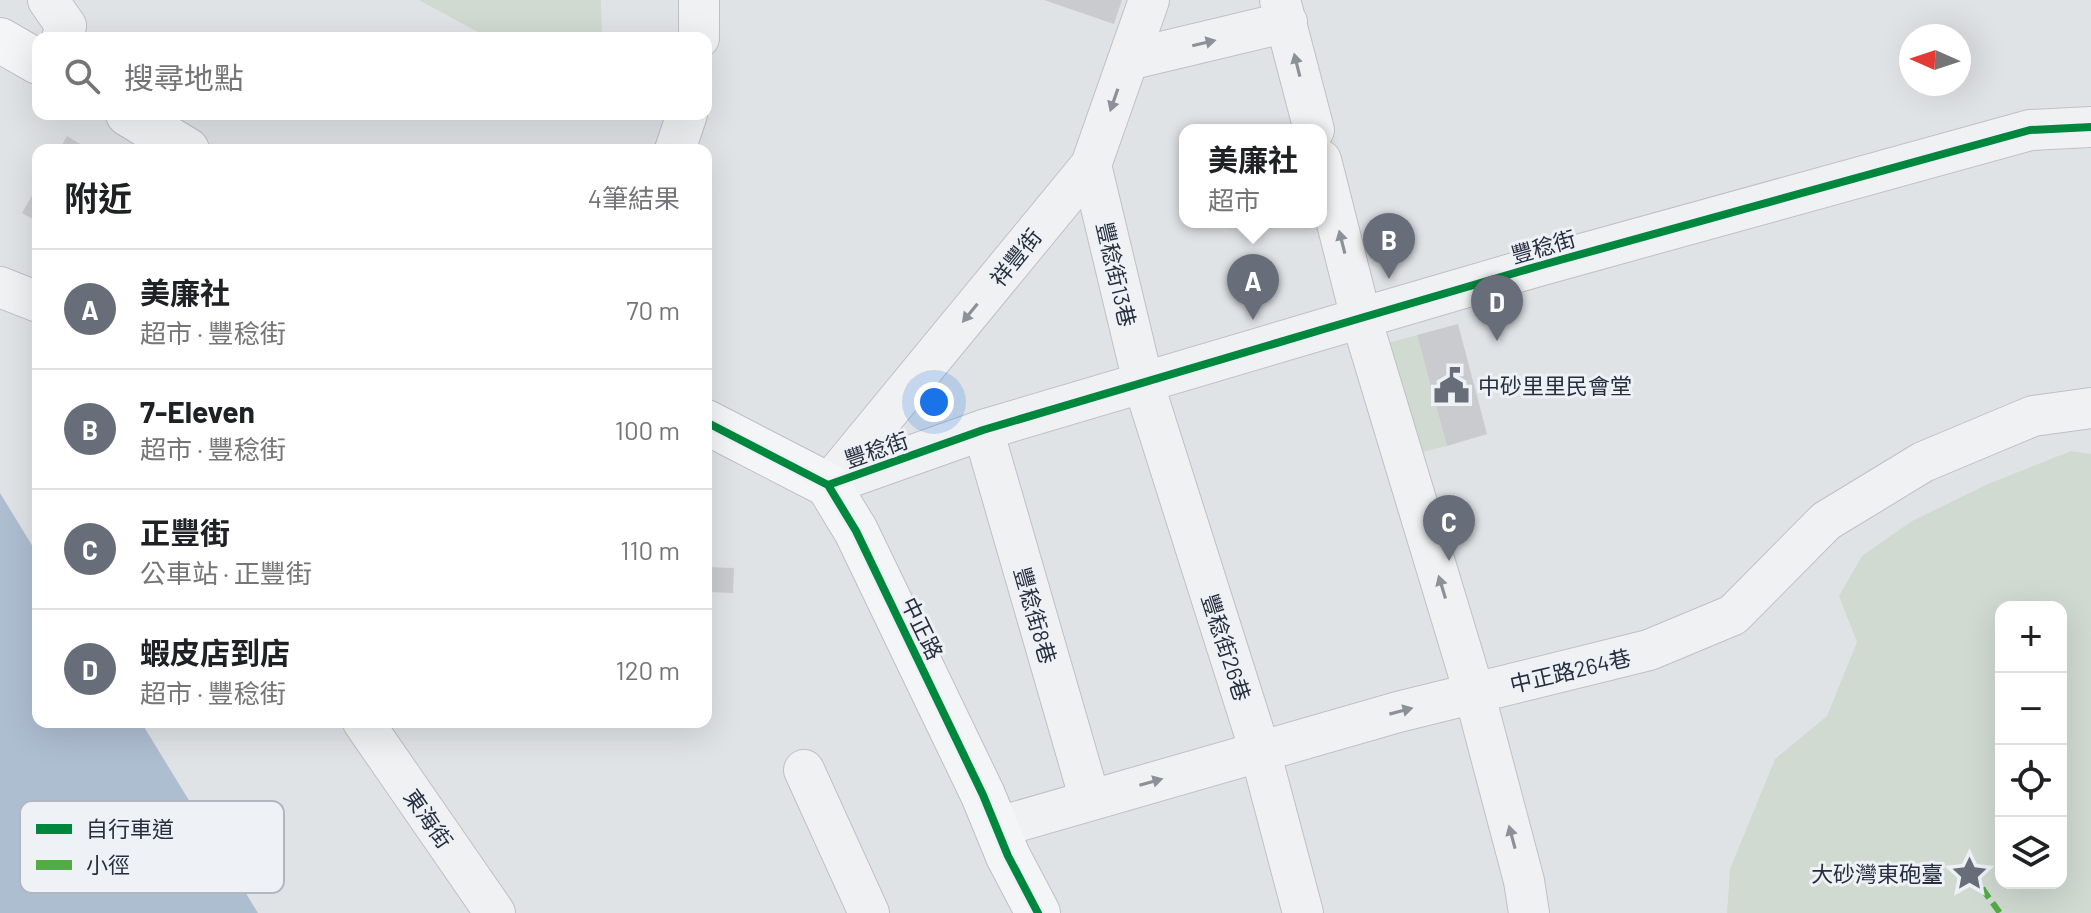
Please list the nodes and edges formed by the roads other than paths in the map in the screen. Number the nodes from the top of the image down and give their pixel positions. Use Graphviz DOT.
graph roads {
  1 [pos="48,0"];
  2 [pos="699,0"];
  3 [pos="1149,0"];
  4 [pos="1283,11"];
  5 [pos="64,32"];
  6 [pos="699,32"];
  7 [pos="0,40"];
  8 [pos="32,59"];
  9 [pos="1128,60"];
  10 [pos="138,120"];
  11 [pos="685,120"];
  12 [pos="1312,124"];
  13 [pos="2091,127"];
  14 [pos="177,144"];
  15 [pos="677,144"];
  16 [pos="1091,165"];
  17 [pos="1327,184"];
  18 [pos="0,287"];
  19 [pos="32,300"];
  20 [pos="1361,318"];
  21 [pos="1143,382"];
  22 [pos="2091,408"];
  23 [pos="712,425"];
  24 [pos="983,430"];
  25 [pos="828,485"];
  26 [pos="1474,692"];
  27 [pos="367,728"];
  28 [pos="1260,751"];
  29 [pos="804,770"];
  30 [pos="1090,800"];
  31 [pos="995,828"];
  32 [pos="495,913"];
  33 [pos="869,913"];
  34 [pos="1038,913"];
  35 [pos="1303,913"];
  36 [pos="1529,913"];
  1 -- 5 [label="street"];
  2 -- 6 [label="street"];
  3 -- 9 [label="street, 祥豐街"];
  9 -- 4 [label="street, one-way"];
  12 -- 4 [label="street, one-way"];
  7 -- 8 [label="main road"];
  9 -- 16 [label="street, 祥豐街, one-way"];
  10 -- 14 [label="main road"];
  11 -- 15 [label="street"];
  13 -- 20 [label="street, 豐稔街"];
  16 -- 21 [label="street, 豐稔街13巷"];
  16 -- 25 [label="street, 祥豐街, one-way"];
  20 -- 17 [label="street, one-way"];
  18 -- 19 [label="street"];
  20 -- 21 [label="street, 豐稔街"];
  26 -- 20 [label="street, one-way"];
  21 -- 24 [label="street, 豐稔街"];
  21 -- 28 [label="street, 豐稔街26巷"];
  22 -- 26 [label="street, 中正路264巷"];
  23 -- 25 [label="main road"];
  24 -- 25 [label="street, 豐稔街"];
  24 -- 30 [label="street, 豐稔街8巷"];
  25 -- 31 [label="main road, 中正路"];
  28 -- 26 [label="street, 中正路264巷, one-way"];
  36 -- 26 [label="street, one-way"];
  27 -- 32 [label="street, 東海街"];
  30 -- 28 [label="street, 中正路264巷, one-way"];
  28 -- 35 [label="street, 豐稔街26巷"];
  29 -- 33 [label="street"];
  30 -- 31 [label="street, 中正路264巷"];
  31 -- 34 [label="main road, 中正路"];
}
